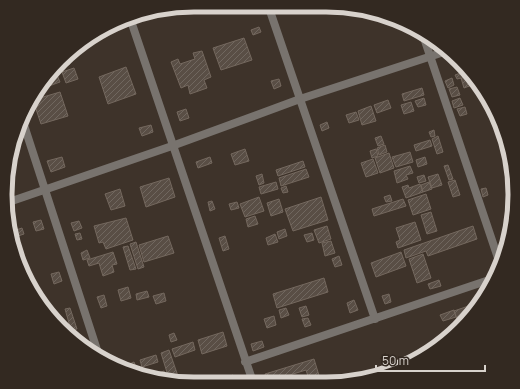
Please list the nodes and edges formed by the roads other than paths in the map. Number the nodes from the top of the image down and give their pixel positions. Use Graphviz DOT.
graph roads {
  1 [pos="270,12"];
  2 [pos="132,24"];
  3 [pos="425,42"];
  4 [pos="441,53"];
  5 [pos="430,57"];
  6 [pos="300,99"];
  7 [pos="25,128"];
  8 [pos="172,146"];
  9 [pos="45,189"];
  10 [pos="12,201"];
  11 [pos="497,255"];
  12 [pos="486,281"];
  13 [pos="375,318"];
  14 [pos="97,349"];
  15 [pos="245,362"];
  16 [pos="251,377"];
  1 -- 6 [label="street"];
  2 -- 8 [label="street"];
  3 -- 5 [label="street"];
  4 -- 5 [label="street"];
  5 -- 6 [label="street"];
  5 -- 11 [label="street"];
  6 -- 8 [label="street"];
  6 -- 13 [label="street"];
  7 -- 9 [label="street"];
  8 -- 9 [label="street"];
  8 -- 15 [label="street"];
  9 -- 10 [label="street"];
  9 -- 14 [label="street"];
  12 -- 13 [label="street"];
  13 -- 15 [label="street"];
  15 -- 16 [label="street"];
}
